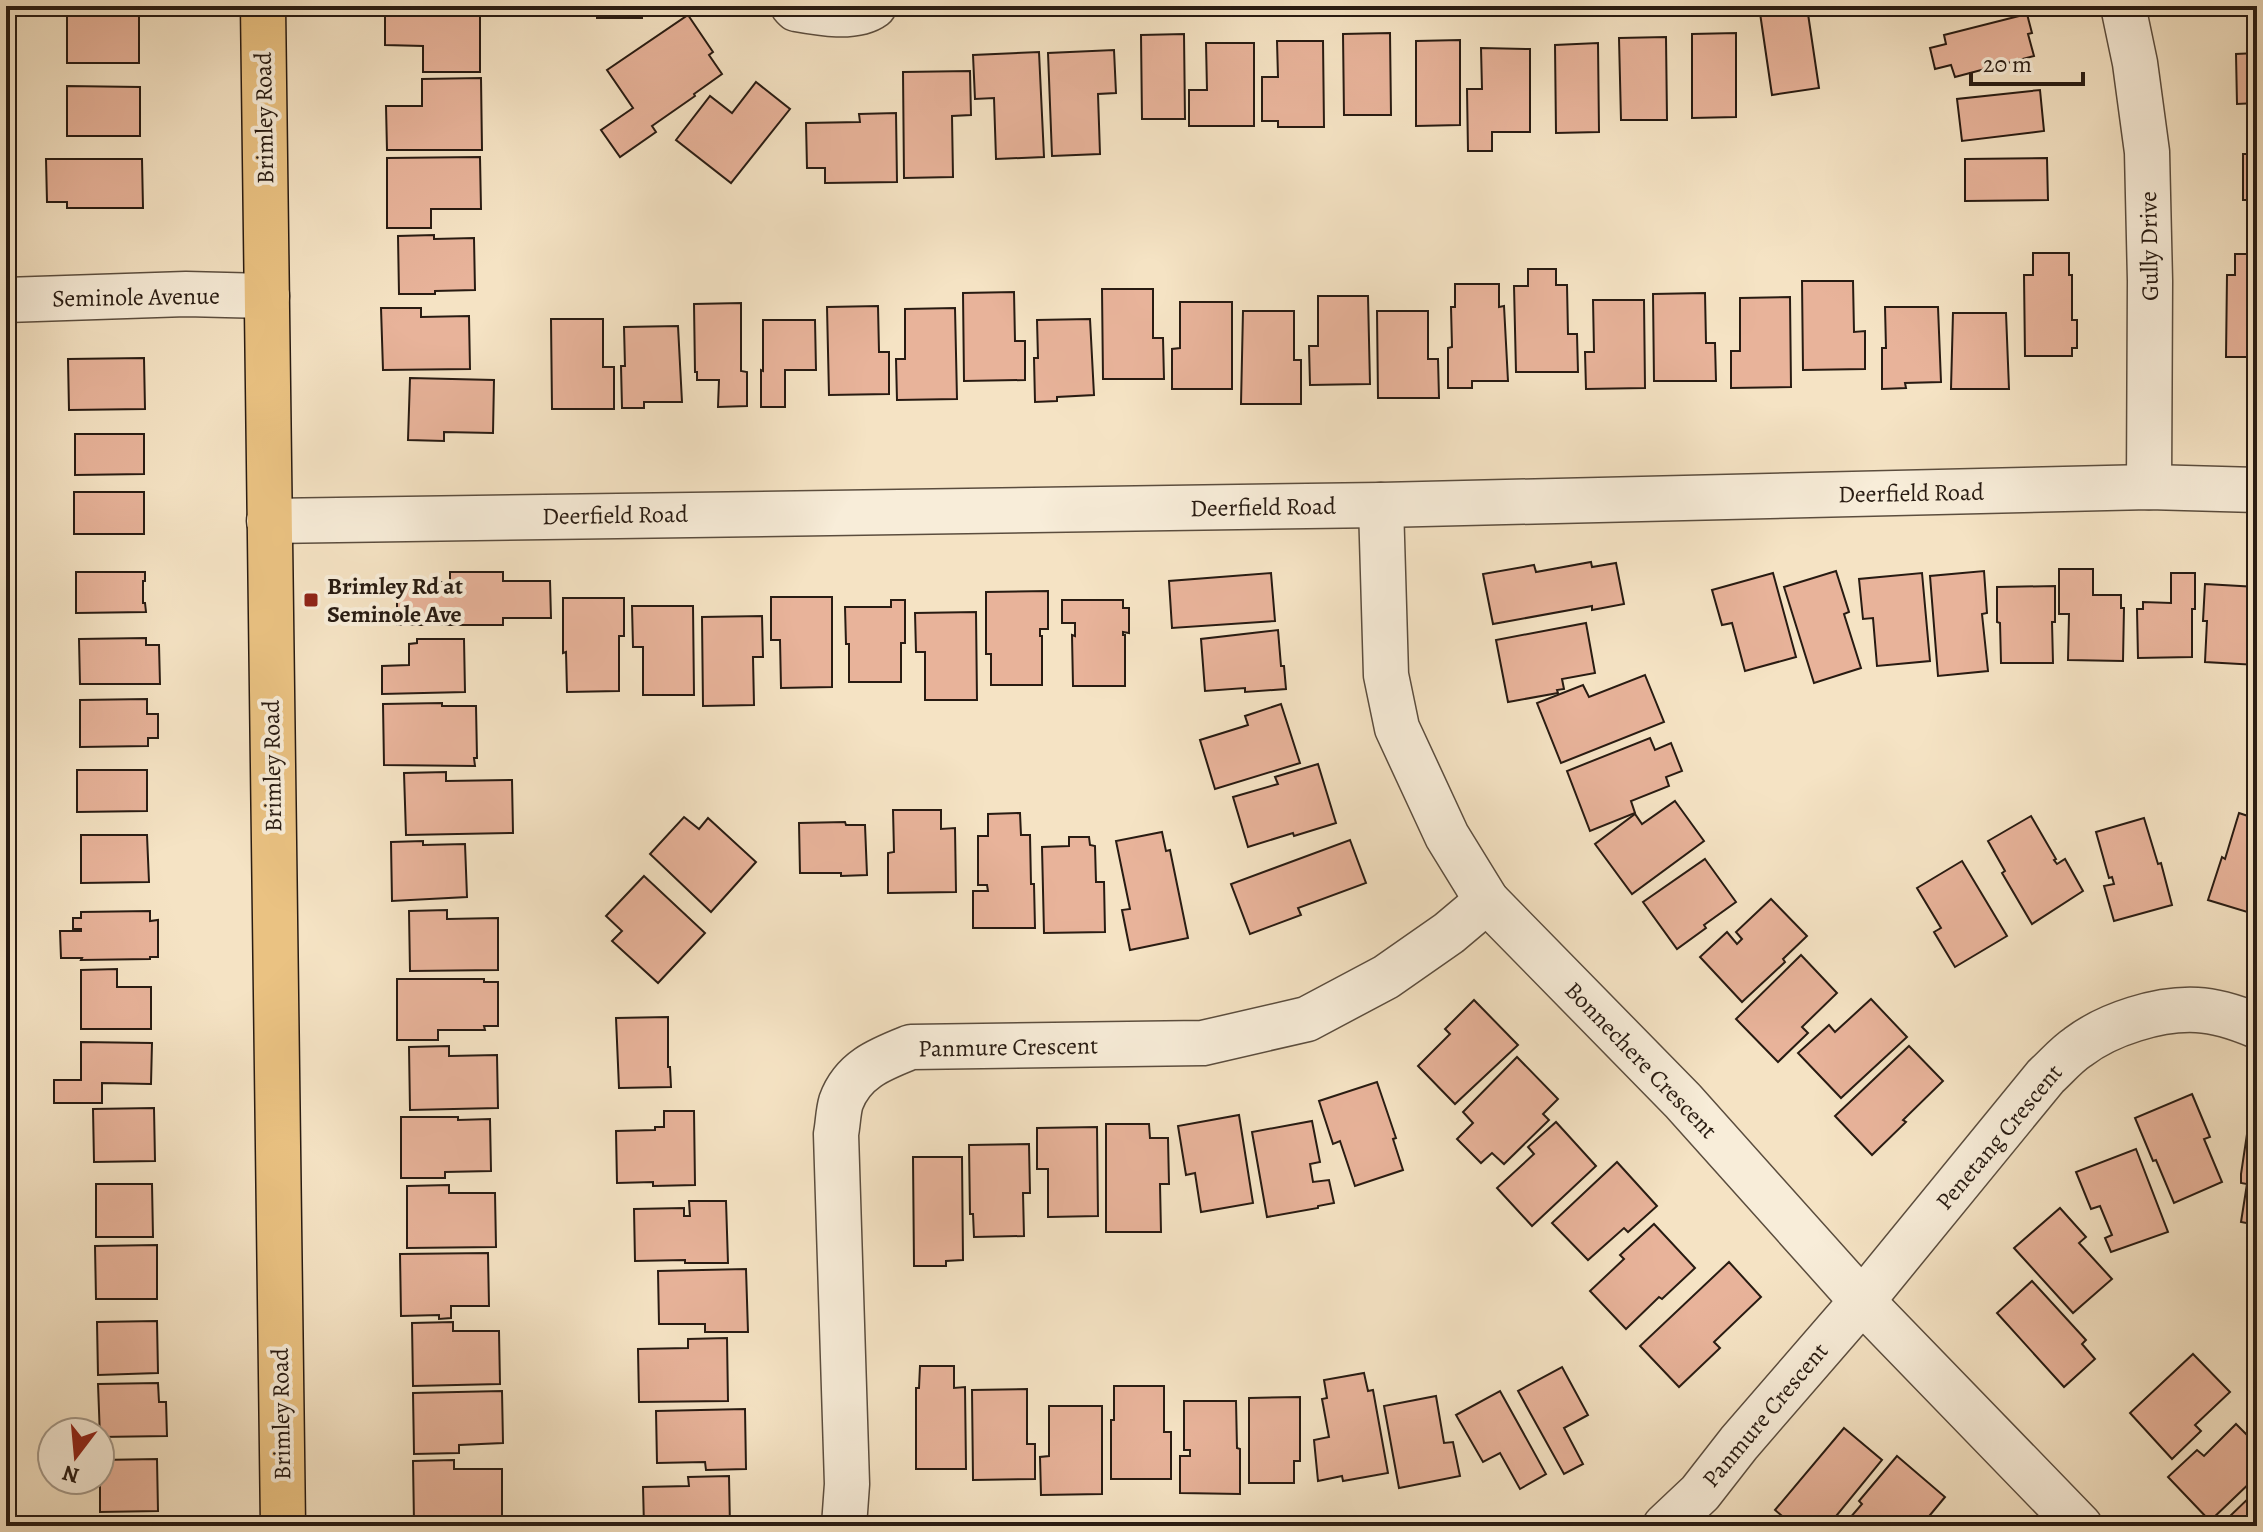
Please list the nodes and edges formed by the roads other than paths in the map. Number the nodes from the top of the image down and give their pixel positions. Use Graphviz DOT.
graph roads {
  1 [pos="263,6"];
  2 [pos="793,6"];
  3 [pos="874,6"];
  4 [pos="2123,6"];
  5 [pos="267,296"];
  6 [pos="6,300"];
  7 [pos="2149,487"];
  8 [pos="2257,490"];
  9 [pos="1381,505"];
  10 [pos="269,521"];
  11 [pos="1487,901"];
  12 [pos="2257,1026"];
  13 [pos="1862,1301"];
  14 [pos="283,1526"];
  15 [pos="844,1526"];
  16 [pos="1665,1526"];
  17 [pos="2080,1526"];
  1 -- 5 [label="main road, Brimley Road"];
  2 -- 3 [label="street"];
  4 -- 7 [label="street, Gully Drive"];
  5 -- 6 [label="street, Seminole Avenue"];
  5 -- 10 [label="main road, Brimley Road"];
  7 -- 8 [label="street, Deerfield Road"];
  7 -- 9 [label="street, Deerfield Road"];
  9 -- 10 [label="street, Deerfield Road"];
  9 -- 11 [label="street, Bonnechere Crescent"];
  10 -- 14 [label="main road, Brimley Road"];
  11 -- 13 [label="street, Bonnechere Crescent"];
  11 -- 15 [label="street, Panmure Crescent"];
  12 -- 13 [label="street, Penetang Crescent"];
  13 -- 16 [label="street, Panmure Crescent"];
  13 -- 17 [label="street, Bonnechere Crescent"];
}
